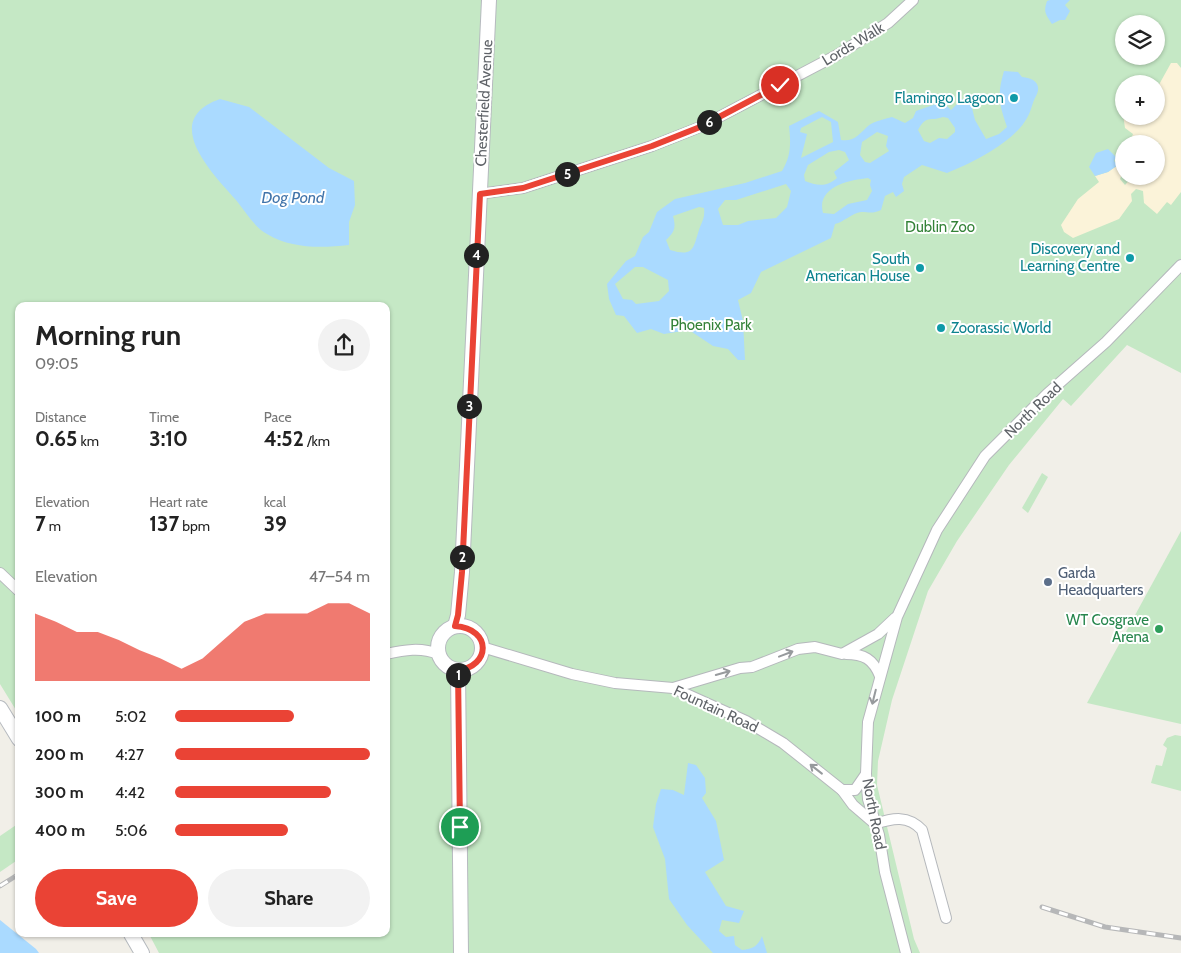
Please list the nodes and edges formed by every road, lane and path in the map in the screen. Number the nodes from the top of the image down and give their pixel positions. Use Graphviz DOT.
graph roads {
  1 [pos="489,0"];
  2 [pos="913,0"];
  3 [pos="480,194"];
  4 [pos="1181,265"];
  5 [pos="0,573"];
  6 [pos="15,587"];
  7 [pos="897,617"];
  8 [pos="455,626"];
  9 [pos="482,647"];
  10 [pos="390,653"];
  11 [pos="438,654"];
  12 [pos="842,654"];
  13 [pos="458,670"];
  14 [pos="880,676"];
  15 [pos="706,678"];
  16 [pos="672,688"];
  17 [pos="708,702"];
  18 [pos="0,708"];
  19 [pos="15,732"];
  20 [pos="866,774"];
  21 [pos="842,790"];
  22 [pos="875,824"];
  23 [pos="946,918"];
  24 [pos="133,937"];
  25 [pos="142,953"];
  26 [pos="461,953"];
  27 [pos="906,953"];
  1 -- 3 [label="street, Chesterfield Avenue"];
  2 -- 3 [label="street, Lords Walk"];
  3 -- 8 [label="street, Chesterfield Avenue"];
  4 -- 7 [label="street, North Road"];
  5 -- 6 [label="street"];
  7 -- 12 [label="street"];
  7 -- 14 [label="street, North Road"];
  8 -- 9 [label="street"];
  8 -- 11 [label="street"];
  9 -- 13 [label="street"];
  9 -- 16 [label="street, Fountain Road"];
  10 -- 11 [label="street"];
  11 -- 13 [label="street"];
  12 -- 14 [label="street"];
  15 -- 12 [label="street, one-way"];
  13 -- 26 [label="street"];
  14 -- 20 [label="street, North Road, one-way"];
  15 -- 16 [label="street"];
  15 -- 17 [label="street"];
  16 -- 17 [label="street, Fountain Road"];
  21 -- 17 [label="street, Fountain Road, one-way"];
  18 -- 19 [label="street"];
  20 -- 21 [label="street"];
  20 -- 22 [label="street, North Road"];
  21 -- 22 [label="street, Fountain Road"];
  22 -- 23 [label="street"];
  22 -- 27 [label="street, North Road"];
  24 -- 25 [label="street"];
}
